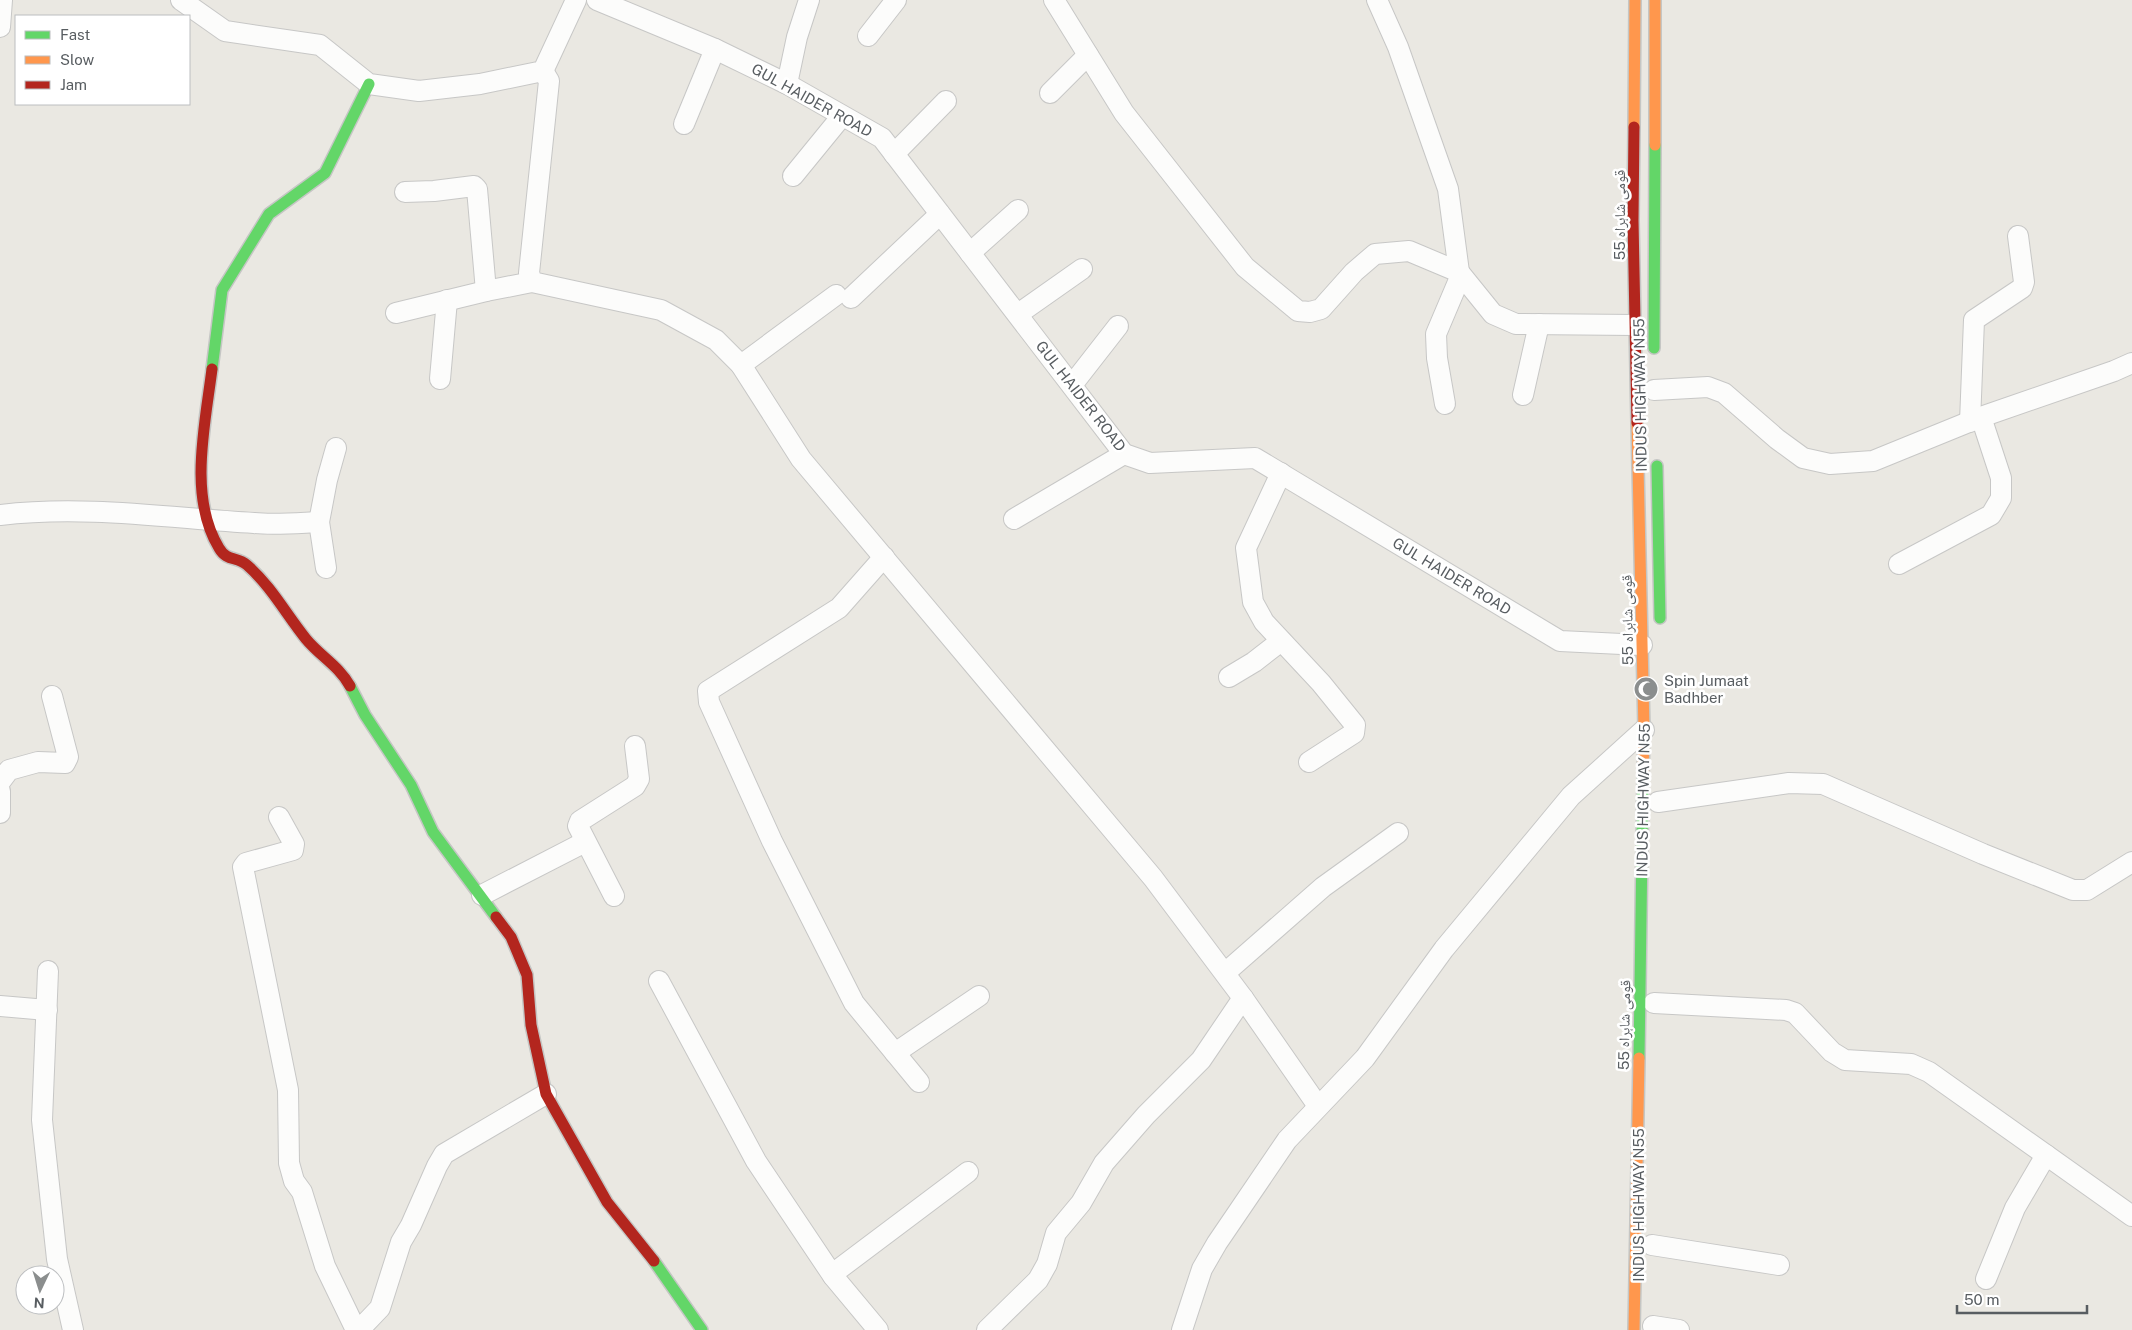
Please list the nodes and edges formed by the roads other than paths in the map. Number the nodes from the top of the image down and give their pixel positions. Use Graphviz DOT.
graph roads {
  1 [pos="2,0"];
  2 [pos="181,0"];
  3 [pos="576,0"];
  4 [pos="597,0"];
  5 [pos="809,0"];
  6 [pos="896,0"];
  7 [pos="1054,0"];
  8 [pos="1377,0"];
  9 [pos="1635,0"];
  10 [pos="1655,0"];
  11 [pos="0,27"];
  12 [pos="868,36"];
  13 [pos="715,49"];
  14 [pos="1088,55"];
  15 [pos="543,71"];
  16 [pos="368,84"];
  17 [pos="787,84"];
  18 [pos="1050,92"];
  19 [pos="946,102"];
  20 [pos="842,116"];
  21 [pos="684,124"];
  22 [pos="894,154"];
  23 [pos="793,176"];
  24 [pos="405,192"];
  25 [pos="1018,210"];
  26 [pos="940,214"];
  27 [pos="2018,236"];
  28 [pos="970,253"];
  29 [pos="1082,269"];
  30 [pos="1460,274"];
  31 [pos="532,282"];
  32 [pos="486,291"];
  33 [pos="448,300"];
  34 [pos="396,313"];
  35 [pos="1018,314"];
  36 [pos="1539,324"];
  37 [pos="1635,325"];
  38 [pos="1118,326"];
  39 [pos="1654,363"];
  40 [pos="2132,363"];
  41 [pos="741,365"];
  42 [pos="440,379"];
  43 [pos="1072,384"];
  44 [pos="1654,390"];
  45 [pos="1523,395"];
  46 [pos="1445,404"];
  47 [pos="1975,419"];
  48 [pos="336,448"];
  49 [pos="1656,452"];
  50 [pos="1124,454"];
  51 [pos="1281,474"];
  52 [pos="0,515"];
  53 [pos="205,519"];
  54 [pos="1014,519"];
  55 [pos="318,522"];
  56 [pos="884,557"];
  57 [pos="1899,564"];
  58 [pos="326,568"];
  59 [pos="1660,625"];
  60 [pos="1281,641"];
  61 [pos="1642,645"];
  62 [pos="1229,677"];
  63 [pos="52,696"];
  64 [pos="1644,730"];
  65 [pos="634,746"];
  66 [pos="1309,762"];
  67 [pos="0,782"];
  68 [pos="0,791"];
  69 [pos="1658,802"];
  70 [pos="0,813"];
  71 [pos="279,817"];
  72 [pos="1398,833"];
  73 [pos="585,842"];
  74 [pos="2132,862"];
  75 [pos="482,896"];
  76 [pos="614,896"];
  77 [pos="48,971"];
  78 [pos="1225,973"];
  79 [pos="659,981"];
  80 [pos="979,996"];
  81 [pos="1243,998"];
  82 [pos="1654,1003"];
  83 [pos="0,1006"];
  84 [pos="47,1010"];
  85 [pos="895,1053"];
  86 [pos="919,1082"];
  87 [pos="546,1094"];
  88 [pos="1318,1106"];
  89 [pos="2046,1155"];
  90 [pos="968,1172"];
  91 [pos="2132,1216"];
  92 [pos="1653,1245"];
  93 [pos="1779,1265"];
  94 [pos="833,1276"];
  95 [pos="1986,1279"];
  96 [pos="1649,1326"];
  97 [pos="73,1330"];
  98 [pos="358,1330"];
  99 [pos="702,1330"];
  100 [pos="878,1330"];
  101 [pos="987,1330"];
  102 [pos="1182,1330"];
  103 [pos="1679,1330"];
  1 -- 11 [label="street"];
  2 -- 16 [label="street"];
  3 -- 15 [label="street"];
  4 -- 13 [label="street, GUL HAIDER ROAD"];
  5 -- 17 [label="street"];
  6 -- 12 [label="street"];
  7 -- 14 [label="street"];
  8 -- 30 [label="street"];
  9 -- 37 [label="main road, قومی شاہراہ 55"];
  10 -- 39 [label="main road, INDUS HIGHWAY N55"];
  13 -- 17 [label="street, GUL HAIDER ROAD"];
  13 -- 21 [label="street"];
  14 -- 18 [label="street"];
  14 -- 30 [label="street"];
  15 -- 16 [label="street"];
  15 -- 31 [label="street"];
  16 -- 53 [label="main road"];
  17 -- 20 [label="street, GUL HAIDER ROAD"];
  19 -- 22 [label="street"];
  20 -- 22 [label="street, GUL HAIDER ROAD"];
  20 -- 23 [label="street"];
  22 -- 26 [label="street, GUL HAIDER ROAD"];
  24 -- 32 [label="street"];
  25 -- 28 [label="street"];
  26 -- 28 [label="street, GUL HAIDER ROAD"];
  26 -- 41 [label="street"];
  27 -- 47 [label="street"];
  28 -- 35 [label="street, GUL HAIDER ROAD"];
  29 -- 35 [label="street"];
  30 -- 36 [label="street"];
  30 -- 46 [label="street"];
  31 -- 32 [label="street"];
  31 -- 41 [label="street"];
  32 -- 33 [label="street"];
  33 -- 34 [label="street"];
  33 -- 42 [label="street"];
  35 -- 43 [label="street, GUL HAIDER ROAD"];
  36 -- 37 [label="street"];
  36 -- 45 [label="street"];
  37 -- 61 [label="main road, قومی شاہراہ 55"];
  38 -- 43 [label="street"];
  40 -- 47 [label="street"];
  41 -- 56 [label="street"];
  43 -- 50 [label="street, GUL HAIDER ROAD"];
  44 -- 47 [label="street"];
  47 -- 57 [label="street"];
  48 -- 55 [label="street"];
  49 -- 59 [label="main road, INDUS HIGHWAY N55"];
  50 -- 51 [label="street, GUL HAIDER ROAD"];
  50 -- 54 [label="street"];
  51 -- 60 [label="street"];
  51 -- 61 [label="street, GUL HAIDER ROAD"];
  52 -- 53 [label="street"];
  53 -- 55 [label="street"];
  53 -- 75 [label="main road"];
  55 -- 58 [label="street"];
  56 -- 78 [label="street"];
  56 -- 85 [label="street"];
  60 -- 62 [label="street"];
  60 -- 66 [label="street"];
  61 -- 64 [label="main road, قومی شاہراہ 55"];
  63 -- 67 [label="street"];
  64 -- 88 [label="street"];
  64 -- 96 [label="main road, قومی شاہراہ 55"];
  65 -- 73 [label="street"];
  68 -- 70 [label="street"];
  69 -- 74 [label="street"];
  71 -- 98 [label="street"];
  72 -- 78 [label="street"];
  73 -- 75 [label="street"];
  73 -- 76 [label="street"];
  75 -- 87 [label="main road"];
  77 -- 84 [label="street"];
  78 -- 81 [label="street"];
  79 -- 94 [label="street"];
  80 -- 85 [label="street"];
  81 -- 88 [label="street"];
  81 -- 101 [label="street"];
  82 -- 89 [label="street"];
  83 -- 84 [label="street"];
  84 -- 97 [label="street"];
  85 -- 86 [label="street"];
  87 -- 98 [label="street"];
  87 -- 99 [label="main road"];
  88 -- 102 [label="street"];
  89 -- 91 [label="street"];
  89 -- 95 [label="street"];
  90 -- 94 [label="street"];
  92 -- 93 [label="street"];
  94 -- 100 [label="street"];
  96 -- 103 [label="street"];
}
